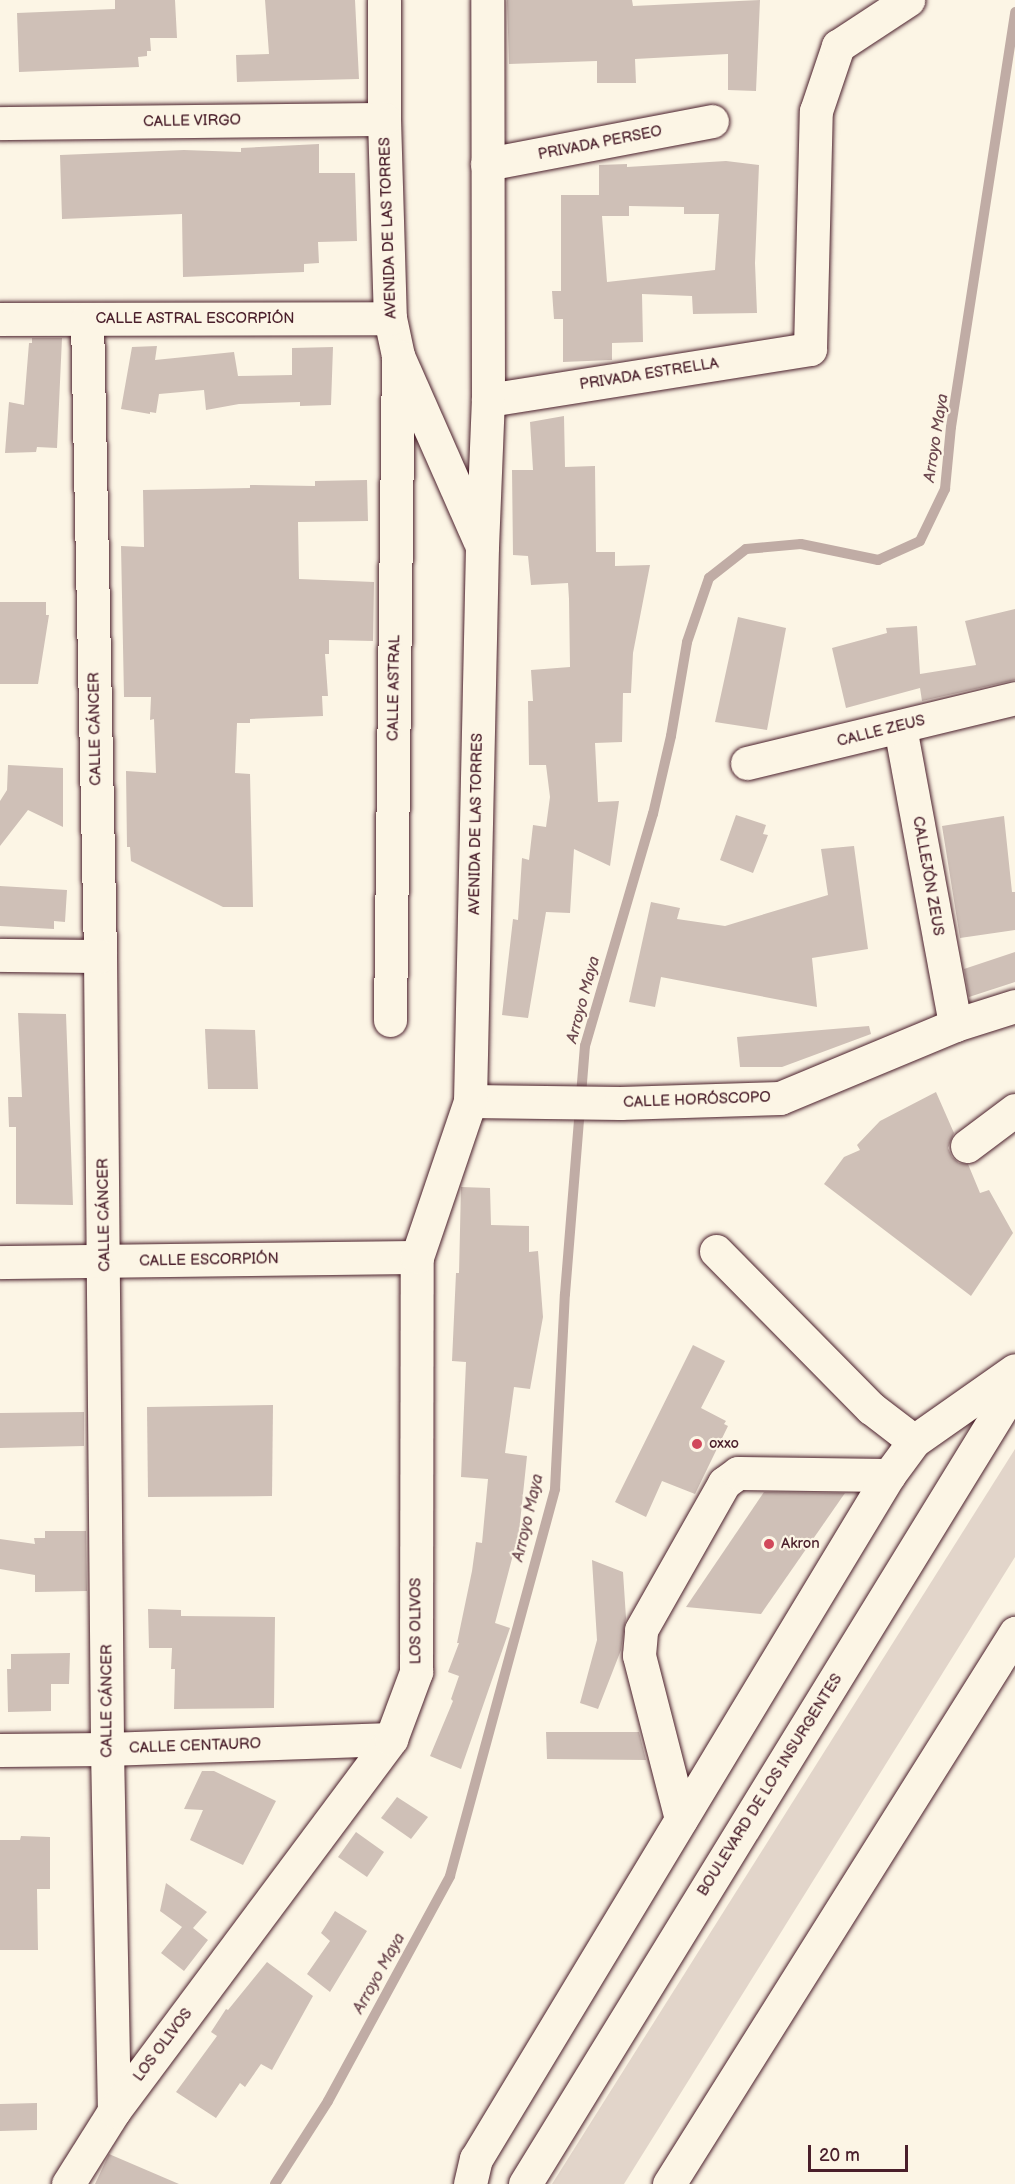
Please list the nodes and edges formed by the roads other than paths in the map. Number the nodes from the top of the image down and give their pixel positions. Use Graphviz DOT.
graph roads {
  1 [pos="384,0"];
  2 [pos="487,0"];
  3 [pos="908,0"];
  4 [pos="384,119"];
  5 [pos="712,121"];
  6 [pos="0,123"];
  7 [pos="487,164"];
  8 [pos="390,318"];
  9 [pos="0,319"];
  10 [pos="87,320"];
  11 [pos="398,356"];
  12 [pos="488,400"];
  13 [pos="482,547"];
  14 [pos="1015,698"];
  15 [pos="900,727"];
  16 [pos="747,763"];
  17 [pos="0,955"];
  18 [pos="100,956"];
  19 [pos="1015,1006"];
  20 [pos="390,1020"];
  21 [pos="955,1025"];
  22 [pos="470,1101"];
  23 [pos="1015,1110"];
  24 [pos="968,1146"];
  25 [pos="716,1251"];
  26 [pos="417,1257"];
  27 [pos="0,1262"];
  28 [pos="104,1262"];
  29 [pos="1015,1370"];
  30 [pos="1015,1386"];
  31 [pos="914,1441"];
  32 [pos="889,1476"];
  33 [pos="1015,1633"];
  34 [pos="391,1738"];
  35 [pos="107,1749"];
  36 [pos="0,1750"];
  37 [pos="681,1819"];
  38 [pos="114,2110"];
  39 [pos="68,2184"];
  40 [pos="470,2184"];
  41 [pos="525,2184"];
  42 [pos="669,2184"];
  1 -- 4 [label="main road, AVENIDA DE LAS TORRES"];
  2 -- 7 [label="main road, AVENIDA DE LAS TORRES"];
  3 -- 12 [label="main road, PRIVADA ESTRELLA"];
  4 -- 6 [label="main road, CALLE VIRGO"];
  4 -- 8 [label="main road, AVENIDA DE LAS TORRES"];
  5 -- 7 [label="main road, PRIVADA PERSEO"];
  7 -- 12 [label="main road, AVENIDA DE LAS TORRES"];
  8 -- 10 [label="main road, CALLE ASTRAL ESCORPIÓN"];
  8 -- 11 [label="main road, AVENIDA DE LAS TORRES"];
  9 -- 10 [label="main road, CALLE ASTRAL ESCORPIÓN"];
  10 -- 18 [label="main road, CALLE CÁNCER"];
  11 -- 13 [label="main road, AVENIDA DE LAS TORRES"];
  11 -- 20 [label="main road, CALLE ASTRAL"];
  12 -- 13 [label="main road, AVENIDA DE LAS TORRES"];
  13 -- 22 [label="main road, AVENIDA DE LAS TORRES"];
  14 -- 15 [label="main road, CALLE ZEUS"];
  15 -- 16 [label="main road, CALLE ZEUS"];
  15 -- 21 [label="main road, CALLEJÓN ZEUS"];
  17 -- 18 [label="main road"];
  18 -- 28 [label="main road, CALLE CÁNCER"];
  19 -- 21 [label="main road, CALLE HORÓSCOPO"];
  21 -- 22 [label="main road, CALLE HORÓSCOPO"];
  22 -- 26 [label="main road, LOS OLIVOS"];
  23 -- 24 [label="main road"];
  25 -- 31 [label="main road"];
  26 -- 28 [label="main road, CALLE ESCORPIÓN"];
  26 -- 34 [label="main road, LOS OLIVOS"];
  27 -- 28 [label="main road, CALLE ESCORPIÓN"];
  28 -- 35 [label="main road, CALLE CÁNCER"];
  29 -- 31 [label="main road"];
  30 -- 41 [label="main road, BOULEVARD DE LOS INSURGENTES"];
  31 -- 32 [label="main road"];
  32 -- 37 [label="main road"];
  32 -- 37 [label="main road"];
  33 -- 42 [label="main road"];
  34 -- 35 [label="main road, CALLE CENTAURO"];
  34 -- 38 [label="main road, LOS OLIVOS"];
  35 -- 36 [label="main road, CALLE CENTAURO"];
  35 -- 38 [label="main road, CALLE CÁNCER"];
  37 -- 40 [label="main road"];
  38 -- 39 [label="main road, LOS OLIVOS"];
}
